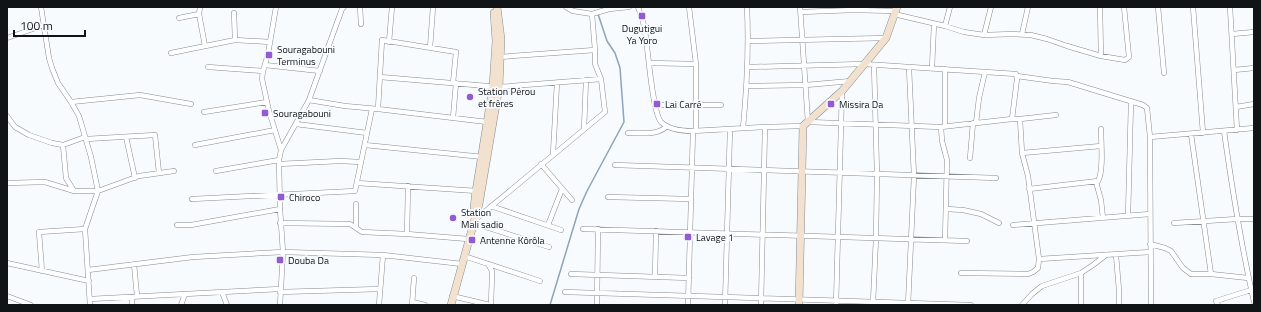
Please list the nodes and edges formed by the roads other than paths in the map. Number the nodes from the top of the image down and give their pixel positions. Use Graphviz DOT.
graph roads {
  1 [pos="40,7"];
  2 [pos="200,7"];
  3 [pos="276,7"];
  4 [pos="344,7"];
  5 [pos="360,7"];
  6 [pos="392,7"];
  7 [pos="433,7"];
  8 [pos="493,7"];
  9 [pos="498,7"];
  10 [pos="566,7"];
  11 [pos="630,7"];
  12 [pos="638,7"];
  13 [pos="689,7"];
  14 [pos="747,7"];
  15 [pos="950,7"];
  16 [pos="991,7"];
  17 [pos="1028,7"];
  18 [pos="1100,7"];
  19 [pos="1124,7"];
  20 [pos="1158,7"];
  21 [pos="1193,7"];
  22 [pos="1230,7"];
  23 [pos="800,9"];
  24 [pos="896,11"];
  25 [pos="234,13"];
  26 [pos="199,14"];
  27 [pos="592,14"];
  28 [pos="179,18"];
  29 [pos="361,24"];
  30 [pos="934,24"];
  31 [pos="44,25"];
  32 [pos="945,26"];
  33 [pos="1254,32"];
  34 [pos="1022,34"];
  35 [pos="1232,34"];
  36 [pos="984,35"];
  37 [pos="7,38"];
  38 [pos="886,38"];
  39 [pos="235,40"];
  40 [pos="802,40"];
  41 [pos="748,41"];
  42 [pos="270,42"];
  43 [pos="389,42"];
  44 [pos="205,46"];
  45 [pos="430,48"];
  46 [pos="595,50"];
  47 [pos="171,53"];
  48 [pos="1101,56"];
  49 [pos="498,57"];
  50 [pos="649,63"];
  51 [pos="696,64"];
  52 [pos="864,64"];
  53 [pos="265,65"];
  54 [pos="804,65"];
  55 [pos="874,65"];
  56 [pos="208,67"];
  57 [pos="748,67"];
  58 [pos="909,68"];
  59 [pos="932,68"];
  60 [pos="1254,68"];
  61 [pos="945,69"];
  62 [pos="1234,70"];
  63 [pos="263,71"];
  64 [pos="320,71"];
  65 [pos="985,72"];
  66 [pos="1164,73"];
  67 [pos="1017,76"];
  68 [pos="380,77"];
  69 [pos="601,79"];
  70 [pos="586,80"];
  71 [pos="851,81"];
  72 [pos="455,83"];
  73 [pos="557,83"];
  74 [pos="806,85"];
  75 [pos="747,86"];
  76 [pos="496,87"];
  77 [pos="842,91"];
  78 [pos="309,100"];
  79 [pos="71,102"];
  80 [pos="267,102"];
  81 [pos="1131,102"];
  82 [pos="191,104"];
  83 [pos="1254,104"];
  84 [pos="655,105"];
  85 [pos="696,105"];
  86 [pos="721,105"];
  87 [pos="1236,107"];
  88 [pos="375,109"];
  89 [pos="204,112"];
  90 [pos="1056,115"];
  91 [pos="7,116"];
  92 [pos="453,118"];
  93 [pos="1012,119"];
  94 [pos="1020,119"];
  95 [pos="487,122"];
  96 [pos="841,123"];
  97 [pos="975,123"];
  98 [pos="296,124"];
  99 [pos="806,124"];
  100 [pos="875,125"];
  101 [pos="667,126"];
  102 [pos="912,126"];
  103 [pos="765,127"];
  104 [pos="943,127"];
  105 [pos="743,128"];
  106 [pos="1101,128"];
  107 [pos="1254,128"];
  108 [pos="584,129"];
  109 [pos="730,129"];
  110 [pos="275,130"];
  111 [pos="1237,130"];
  112 [pos="695,131"];
  113 [pos="1224,131"];
  114 [pos="368,133"];
  115 [pos="1203,133"];
  116 [pos="628,134"];
  117 [pos="1191,134"];
  118 [pos="126,137"];
  119 [pos="1150,137"];
  120 [pos="86,138"];
  121 [pos="63,145"];
  122 [pos="195,145"];
  123 [pos="365,145"];
  124 [pos="1101,146"];
  125 [pos="281,150"];
  126 [pos="1022,153"];
  127 [pos="553,154"];
  128 [pos="484,157"];
  129 [pos="970,158"];
  130 [pos="279,162"];
  131 [pos="361,162"];
  132 [pos="541,164"];
  133 [pos="615,166"];
  134 [pos="692,168"];
  135 [pos="729,169"];
  136 [pos="765,170"];
  137 [pos="174,171"];
  138 [pos="216,171"];
  139 [pos="802,171"];
  140 [pos="159,173"];
  141 [pos="840,173"];
  142 [pos="877,174"];
  143 [pos="914,176"];
  144 [pos="946,176"];
  145 [pos="135,178"];
  146 [pos="996,178"];
  147 [pos="1096,182"];
  148 [pos="7,183"];
  149 [pos="357,183"];
  150 [pos="408,186"];
  151 [pos="562,189"];
  152 [pos="1029,189"];
  153 [pos="74,191"];
  154 [pos="98,191"];
  155 [pos="479,191"];
  156 [pos="280,194"];
  157 [pos="608,197"];
  158 [pos="192,199"];
  159 [pos="691,199"];
  160 [pos="572,200"];
  161 [pos="356,204"];
  162 [pos="491,206"];
  163 [pos="280,209"];
  164 [pos="946,209"];
  165 [pos="1150,214"];
  166 [pos="1128,216"];
  167 [pos="1103,218"];
  168 [pos="1237,219"];
  169 [pos="1254,219"];
  170 [pos="473,221"];
  171 [pos="1204,221"];
  172 [pos="280,223"];
  173 [pos="999,223"];
  174 [pos="1174,223"];
  175 [pos="1034,224"];
  176 [pos="177,225"];
  177 [pos="548,225"];
  178 [pos="1013,225"];
  179 [pos="356,228"];
  180 [pos="85,229"];
  181 [pos="583,229"];
  182 [pos="598,229"];
  183 [pos="560,230"];
  184 [pos="656,231"];
  185 [pos="690,232"];
  186 [pos="727,233"];
  187 [pos="407,234"];
  188 [pos="763,234"];
  189 [pos="801,236"];
  190 [pos="838,237"];
  191 [pos="876,238"];
  192 [pos="468,239"];
  193 [pos="910,239"];
  194 [pos="945,240"];
  195 [pos="967,241"];
  196 [pos="1150,244"];
  197 [pos="548,247"];
  198 [pos="283,252"];
  199 [pos="1150,252"];
  200 [pos="1106,254"];
  201 [pos="383,255"];
  202 [pos="1116,255"];
  203 [pos="464,256"];
  204 [pos="1039,259"];
  205 [pos="7,263"];
  206 [pos="134,264"];
  207 [pos="462,264"];
  208 [pos="488,264"];
  209 [pos="88,270"];
  210 [pos="42,271"];
  211 [pos="961,273"];
  212 [pos="1081,273"];
  213 [pos="571,274"];
  214 [pos="1211,274"];
  215 [pos="597,275"];
  216 [pos="655,277"];
  217 [pos="414,278"];
  218 [pos="689,278"];
  219 [pos="1248,278"];
  220 [pos="89,281"];
  221 [pos="540,281"];
  222 [pos="380,289"];
  223 [pos="280,290"];
  224 [pos="1251,290"];
  225 [pos="222,292"];
  226 [pos="565,292"];
  227 [pos="597,293"];
  228 [pos="185,294"];
  229 [pos="7,296"];
  230 [pos="452,296"];
  231 [pos="688,296"];
  232 [pos="135,297"];
  233 [pos="725,297"];
  234 [pos="761,298"];
  235 [pos="90,299"];
  236 [pos="799,302"];
  237 [pos="1254,302"];
  238 [pos="836,303"];
  239 [pos="412,304"];
  240 [pos="873,304"];
  241 [pos="908,304"];
  242 [pos="939,304"];
  243 [pos="31,305"];
  244 [pos="90,305"];
  245 [pos="132,305"];
  246 [pos="181,305"];
  247 [pos="227,305"];
  248 [pos="280,305"];
  249 [pos="379,305"];
  250 [pos="425,305"];
  251 [pos="450,305"];
  252 [pos="491,305"];
  253 [pos="596,305"];
  254 [pos="688,305"];
  255 [pos="725,305"];
  256 [pos="761,305"];
  257 [pos="971,305"];
  258 [pos="1022,305"];
  259 [pos="1081,305"];
  260 [pos="1119,305"];
  261 [pos="1151,305"];
  262 [pos="1218,305"];
  1 -- 31 [label="street"];
  2 -- 26 [label="street"];
  3 -- 42 [label="street"];
  4 -- 64 [label="street"];
  5 -- 29 [label="street"];
  6 -- 43 [label="street"];
  7 -- 45 [label="street"];
  8 -- 49 [label="main road"];
  9 -- 49 [label="main road"];
  10 -- 27 [label="street"];
  11 -- 27 [label="street"];
  12 -- 50 [label="street"];
  13 -- 51 [label="street"];
  14 -- 41 [label="street"];
  15 -- 32 [label="street"];
  16 -- 36 [label="street"];
  17 -- 34 [label="street"];
  18 -- 48 [label="street"];
  19 -- 48 [label="street"];
  20 -- 66 [label="street"];
  21 -- 115 [label="street"];
  22 -- 35 [label="street"];
  23 -- 24 [label="street"];
  23 -- 40 [label="street"];
  24 -- 30 [label="street"];
  24 -- 38 [label="main road"];
  25 -- 39 [label="street"];
  26 -- 28 [label="street"];
  26 -- 44 [label="street"];
  27 -- 46 [label="street"];
  30 -- 32 [label="street"];
  30 -- 59 [label="street"];
  31 -- 37 [label="street"];
  31 -- 79 [label="street"];
  32 -- 36 [label="street"];
  33 -- 35 [label="street"];
  34 -- 36 [label="street"];
  34 -- 48 [label="street"];
  35 -- 62 [label="street"];
  38 -- 40 [label="street"];
  38 -- 52 [label="main road"];
  39 -- 42 [label="street"];
  39 -- 44 [label="street"];
  40 -- 41 [label="street"];
  40 -- 54 [label="street"];
  41 -- 57 [label="street"];
  42 -- 53 [label="street"];
  43 -- 45 [label="street"];
  43 -- 68 [label="street"];
  44 -- 47 [label="street"];
  45 -- 72 [label="street"];
  46 -- 49 [label="street"];
  46 -- 69 [label="street"];
  49 -- 76 [label="main road"];
  50 -- 51 [label="street"];
  50 -- 84 [label="street"];
  51 -- 85 [label="street"];
  52 -- 54 [label="street"];
  52 -- 55 [label="street"];
  52 -- 71 [label="main road"];
  53 -- 63 [label="street"];
  53 -- 64 [label="street"];
  54 -- 57 [label="street"];
  54 -- 74 [label="street"];
  55 -- 58 [label="street"];
  55 -- 100 [label="street"];
  56 -- 63 [label="street"];
  57 -- 75 [label="street"];
  58 -- 59 [label="street"];
  58 -- 102 [label="street"];
  59 -- 61 [label="street"];
  60 -- 62 [label="street"];
  61 -- 65 [label="street"];
  61 -- 104 [label="street"];
  62 -- 87 [label="street"];
  63 -- 80 [label="street"];
  64 -- 78 [label="street"];
  65 -- 67 [label="street"];
  65 -- 97 [label="street"];
  67 -- 81 [label="street"];
  67 -- 93 [label="street"];
  68 -- 72 [label="street"];
  68 -- 88 [label="street"];
  69 -- 70 [label="street"];
  69 -- 108 [label="street"];
  70 -- 73 [label="street"];
  70 -- 108 [label="street"];
  71 -- 74 [label="street"];
  71 -- 77 [label="main road"];
  72 -- 76 [label="street"];
  72 -- 92 [label="street"];
  73 -- 76 [label="street"];
  73 -- 127 [label="street"];
  74 -- 75 [label="street"];
  74 -- 99 [label="street"];
  75 -- 105 [label="street"];
  76 -- 95 [label="main road"];
  76 -- 128 [label="main road"];
  77 -- 96 [label="street"];
  77 -- 99 [label="main road"];
  78 -- 88 [label="street"];
  78 -- 98 [label="street"];
  79 -- 82 [label="street"];
  79 -- 120 [label="street"];
  80 -- 89 [label="street"];
  80 -- 110 [label="street"];
  81 -- 119 [label="street"];
  81 -- 166 [label="street"];
  83 -- 87 [label="street"];
  84 -- 85 [label="street"];
  84 -- 101 [label="street"];
  85 -- 86 [label="street"];
  85 -- 112 [label="street"];
  87 -- 111 [label="street"];
  88 -- 92 [label="street"];
  88 -- 114 [label="street"];
  90 -- 94 [label="street"];
  91 -- 121 [label="street"];
  92 -- 95 [label="street"];
  93 -- 94 [label="street"];
  93 -- 97 [label="street"];
  94 -- 126 [label="street"];
  95 -- 128 [label="main road"];
  96 -- 99 [label="street"];
  96 -- 100 [label="street"];
  96 -- 141 [label="street"];
  97 -- 104 [label="street"];
  97 -- 129 [label="street"];
  98 -- 114 [label="street"];
  98 -- 125 [label="street"];
  99 -- 103 [label="street"];
  99 -- 139 [label="main road"];
  100 -- 102 [label="street"];
  100 -- 142 [label="street"];
  101 -- 112 [label="street"];
  101 -- 116 [label="street"];
  102 -- 104 [label="street"];
  102 -- 143 [label="street"];
  103 -- 105 [label="street"];
  103 -- 136 [label="street"];
  104 -- 144 [label="street"];
  105 -- 109 [label="street"];
  106 -- 124 [label="street"];
  107 -- 111 [label="street"];
  108 -- 127 [label="street"];
  109 -- 112 [label="street"];
  109 -- 135 [label="street"];
  110 -- 122 [label="street"];
  110 -- 125 [label="street"];
  111 -- 113 [label="street"];
  112 -- 134 [label="street"];
  113 -- 115 [label="street"];
  113 -- 168 [label="street"];
  114 -- 123 [label="street"];
  115 -- 117 [label="street"];
  117 -- 119 [label="street"];
  117 -- 171 [label="street"];
  118 -- 120 [label="street"];
  118 -- 140 [label="street"];
  118 -- 145 [label="street"];
  119 -- 165 [label="street"];
  120 -- 121 [label="street"];
  120 -- 154 [label="street"];
  121 -- 153 [label="street"];
  123 -- 128 [label="street"];
  123 -- 131 [label="street"];
  124 -- 126 [label="street"];
  124 -- 147 [label="street"];
  125 -- 130 [label="street"];
  126 -- 152 [label="street"];
  127 -- 132 [label="street"];
  128 -- 155 [label="main road"];
  130 -- 131 [label="street"];
  130 -- 138 [label="street"];
  130 -- 156 [label="street"];
  131 -- 149 [label="street"];
  132 -- 151 [label="street"];
  132 -- 162 [label="street"];
  133 -- 134 [label="street"];
  134 -- 135 [label="street"];
  134 -- 159 [label="street"];
  135 -- 136 [label="street"];
  135 -- 186 [label="street"];
  136 -- 139 [label="street"];
  136 -- 188 [label="street"];
  137 -- 140 [label="street"];
  139 -- 141 [label="street"];
  139 -- 189 [label="main road"];
  140 -- 145 [label="street"];
  141 -- 142 [label="street"];
  141 -- 190 [label="street"];
  142 -- 143 [label="street"];
  142 -- 191 [label="street"];
  143 -- 144 [label="street"];
  143 -- 193 [label="street"];
  144 -- 146 [label="street"];
  144 -- 164 [label="street"];
  145 -- 154 [label="street"];
  147 -- 152 [label="street"];
  147 -- 167 [label="street"];
  148 -- 153 [label="street"];
  149 -- 150 [label="street"];
  149 -- 156 [label="street"];
  150 -- 155 [label="street"];
  150 -- 187 [label="street"];
  151 -- 160 [label="street"];
  151 -- 177 [label="street"];
  152 -- 175 [label="street"];
  153 -- 154 [label="street"];
  154 -- 180 [label="street"];
  155 -- 170 [label="main road"];
  156 -- 158 [label="street"];
  156 -- 163 [label="street"];
  157 -- 159 [label="street"];
  159 -- 185 [label="street"];
  161 -- 179 [label="street"];
  162 -- 170 [label="street"];
  162 -- 177 [label="street"];
  163 -- 172 [label="street"];
  163 -- 176 [label="street"];
  164 -- 173 [label="street"];
  164 -- 194 [label="street"];
  165 -- 166 [label="street"];
  165 -- 196 [label="street"];
  166 -- 167 [label="street"];
  167 -- 175 [label="street"];
  168 -- 169 [label="street"];
  168 -- 171 [label="street"];
  168 -- 219 [label="street"];
  170 -- 192 [label="main road"];
  170 -- 197 [label="street"];
  171 -- 174 [label="street"];
  171 -- 214 [label="street"];
  172 -- 179 [label="street"];
  172 -- 198 [label="street"];
  175 -- 178 [label="street"];
  175 -- 204 [label="street"];
  177 -- 183 [label="street"];
  179 -- 187 [label="street"];
  180 -- 209 [label="street"];
  180 -- 210 [label="street"];
  181 -- 182 [label="street"];
  182 -- 184 [label="street"];
  182 -- 215 [label="street"];
  184 -- 185 [label="street"];
  184 -- 216 [label="street"];
  185 -- 186 [label="street"];
  185 -- 218 [label="street"];
  186 -- 188 [label="street"];
  186 -- 233 [label="street"];
  187 -- 192 [label="street"];
  188 -- 189 [label="street"];
  188 -- 234 [label="street"];
  189 -- 190 [label="street"];
  189 -- 236 [label="main road"];
  190 -- 191 [label="street"];
  190 -- 238 [label="street"];
  191 -- 193 [label="street"];
  191 -- 240 [label="street"];
  192 -- 203 [label="main road"];
  193 -- 194 [label="street"];
  193 -- 241 [label="street"];
  194 -- 195 [label="street"];
  196 -- 199 [label="street"];
  196 -- 214 [label="street"];
  198 -- 201 [label="street"];
  198 -- 206 [label="street"];
  198 -- 223 [label="street"];
  199 -- 202 [label="street"];
  199 -- 261 [label="street"];
  200 -- 202 [label="street"];
  200 -- 204 [label="street"];
  200 -- 212 [label="street"];
  201 -- 207 [label="street"];
  201 -- 222 [label="street"];
  202 -- 260 [label="street"];
  203 -- 207 [label="main road"];
  203 -- 208 [label="street"];
  204 -- 211 [label="street"];
  205 -- 210 [label="street"];
  206 -- 209 [label="street"];
  206 -- 232 [label="street"];
  207 -- 230 [label="main road"];
  208 -- 221 [label="street"];
  208 -- 252 [label="street"];
  209 -- 220 [label="street"];
  210 -- 220 [label="street"];
  212 -- 258 [label="street"];
  212 -- 259 [label="street"];
  213 -- 215 [label="street"];
  214 -- 219 [label="street"];
  215 -- 216 [label="street"];
  215 -- 227 [label="street"];
  216 -- 218 [label="street"];
  217 -- 239 [label="street"];
  218 -- 231 [label="street"];
  219 -- 224 [label="street"];
  220 -- 235 [label="street"];
  222 -- 223 [label="street"];
  222 -- 249 [label="street"];
  223 -- 225 [label="street"];
  223 -- 248 [label="street"];
  224 -- 237 [label="street"];
  224 -- 262 [label="street"];
  225 -- 228 [label="street"];
  225 -- 247 [label="street"];
  226 -- 227 [label="street"];
  227 -- 231 [label="street"];
  227 -- 253 [label="street"];
  228 -- 232 [label="street"];
  228 -- 246 [label="street"];
  229 -- 243 [label="street"];
  230 -- 251 [label="main road"];
  230 -- 252 [label="street"];
  231 -- 233 [label="street"];
  231 -- 254 [label="street"];
  232 -- 235 [label="street"];
  232 -- 245 [label="street"];
  233 -- 234 [label="street"];
  233 -- 255 [label="street"];
  234 -- 236 [label="street"];
  234 -- 256 [label="street"];
  235 -- 244 [label="street"];
  236 -- 238 [label="street"];
  238 -- 240 [label="street"];
  239 -- 250 [label="street"];
  240 -- 241 [label="street"];
  241 -- 242 [label="street"];
  242 -- 257 [label="street"];
}
